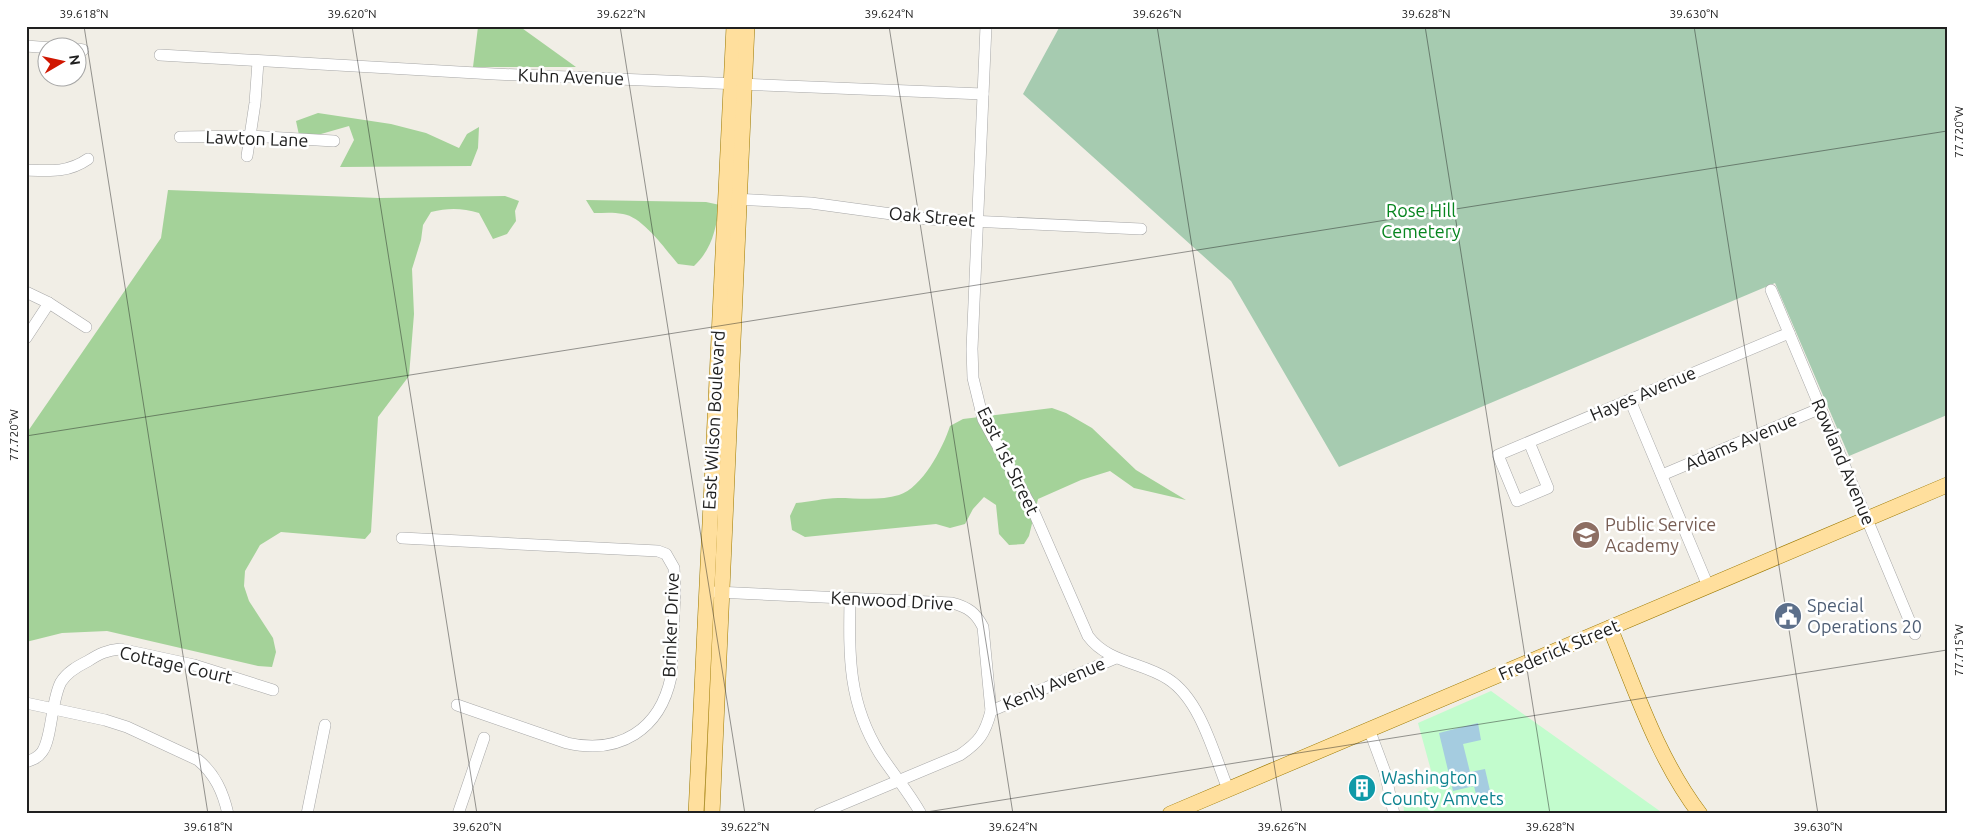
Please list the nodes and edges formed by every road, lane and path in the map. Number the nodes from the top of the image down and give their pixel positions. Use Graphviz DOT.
graph roads {
  1 [pos="734,26"];
  2 [pos="747,26"];
  3 [pos="986,26"];
  4 [pos="160,55"];
  5 [pos="258,62"];
  6 [pos="738,84"];
  7 [pos="983,94"];
  8 [pos="250,136"];
  9 [pos="180,137"];
  10 [pos="334,142"];
  11 [pos="247,156"];
  12 [pos="88,159"];
  13 [pos="26,170"];
  14 [pos="724,198"];
  15 [pos="740,199"];
  16 [pos="978,221"];
  17 [pos="1141,229"];
  18 [pos="1771,290"];
  19 [pos="26,292"];
  20 [pos="49,303"];
  21 [pos="86,327"];
  22 [pos="1789,333"];
  23 [pos="26,338"];
  24 [pos="1630,400"];
  25 [pos="1820,408"];
  26 [pos="1529,442"];
  27 [pos="1662,475"];
  28 [pos="1947,486"];
  29 [pos="1867,519"];
  30 [pos="402,538"];
  31 [pos="1708,586"];
  32 [pos="706,592"];
  33 [pos="722,593"];
  34 [pos="850,599"];
  35 [pos="1610,628"];
  36 [pos="1915,634"];
  37 [pos="1116,658"];
  38 [pos="273,690"];
  39 [pos="26,703"];
  40 [pos="457,705"];
  41 [pos="53,709"];
  42 [pos="991,711"];
  43 [pos="325,725"];
  44 [pos="1369,729"];
  45 [pos="484,738"];
  46 [pos="26,762"];
  47 [pos="900,780"];
  48 [pos="1228,789"];
  49 [pos="228,814"];
  50 [pos="307,814"];
  51 [pos="458,814"];
  52 [pos="696,814"];
  53 [pos="712,814"];
  54 [pos="819,814"];
  55 [pos="921,814"];
  56 [pos="1170,814"];
  57 [pos="1394,814"];
  58 [pos="1700,814"];
  1 -- 6 [label="main road, East Wilson Boulevard"];
  2 -- 6 [label="main road, East Wilson Boulevard"];
  3 -- 7 [label="street, East 1st Street"];
  4 -- 5 [label="street, Kuhn Avenue"];
  5 -- 6 [label="street, Kuhn Avenue"];
  5 -- 8 [label="street"];
  6 -- 7 [label="street, Kuhn Avenue"];
  6 -- 14 [label="main road, East Wilson Boulevard"];
  6 -- 15 [label="main road, East Wilson Boulevard"];
  7 -- 16 [label="street, East 1st Street"];
  8 -- 9 [label="street, Lawton Lane"];
  8 -- 10 [label="street, Lawton Lane"];
  8 -- 11 [label="street"];
  12 -- 13 [label="street"];
  14 -- 15 [label="street, Oak Street"];
  14 -- 32 [label="main road, East Wilson Boulevard"];
  15 -- 16 [label="street, Oak Street"];
  15 -- 33 [label="main road, East Wilson Boulevard"];
  16 -- 17 [label="street, Oak Street"];
  16 -- 37 [label="street, East 1st Street"];
  18 -- 22 [label="street, Rowland Avenue"];
  19 -- 20 [label="street"];
  20 -- 21 [label="street"];
  20 -- 23 [label="street"];
  22 -- 24 [label="street, Hayes Avenue"];
  22 -- 25 [label="street, Rowland Avenue"];
  24 -- 26 [label="street, Hayes Avenue"];
  24 -- 27 [label="street"];
  25 -- 27 [label="street, Adams Avenue"];
  25 -- 29 [label="street, Rowland Avenue"];
  26 -- 26 [label="street, Hayes Avenue"];
  27 -- 31 [label="street"];
  28 -- 29 [label="main road, Frederick Street"];
  29 -- 31 [label="main road, Frederick Street"];
  29 -- 36 [label="street, Rowland Avenue"];
  30 -- 40 [label="street, Brinker Drive"];
  31 -- 35 [label="main road, Frederick Street"];
  32 -- 33 [label="street, Kenwood Drive"];
  32 -- 52 [label="main road, East Wilson Boulevard"];
  33 -- 34 [label="street, Kenwood Drive"];
  33 -- 53 [label="main road, East Wilson Boulevard"];
  34 -- 42 [label="street, Kenwood Drive"];
  34 -- 47 [label="street"];
  35 -- 44 [label="main road, Frederick Street"];
  35 -- 58 [label="main road"];
  37 -- 42 [label="street, Kenly Avenue"];
  37 -- 48 [label="street, East 1st Street"];
  38 -- 41 [label="street, Cottage Court"];
  39 -- 41 [label="street"];
  41 -- 46 [label="street, Cottage Court"];
  41 -- 49 [label="street"];
  42 -- 47 [label="street, Kenly Avenue"];
  43 -- 50 [label="street"];
  44 -- 48 [label="main road, Frederick Street"];
  44 -- 57 [label="street"];
  45 -- 51 [label="street"];
  47 -- 54 [label="street, Kenly Avenue"];
  47 -- 55 [label="street"];
  48 -- 56 [label="main road, Frederick Street"];
}
